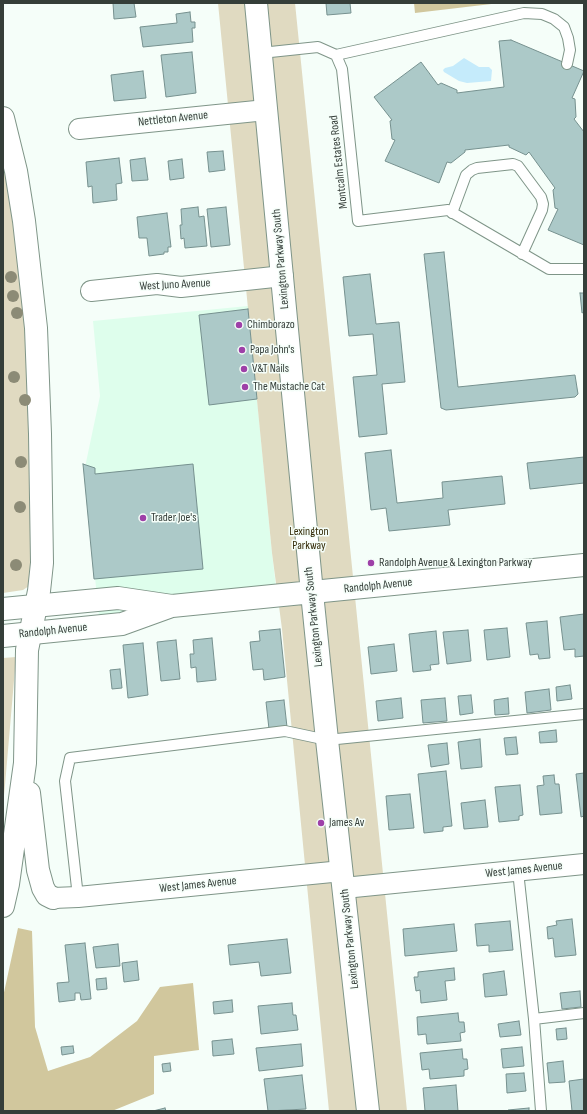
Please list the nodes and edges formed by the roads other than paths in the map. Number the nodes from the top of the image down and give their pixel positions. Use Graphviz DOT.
graph roads {
  1 [pos="256,3"];
  2 [pos="261,53"];
  3 [pos="336,55"];
  4 [pos="567,64"];
  5 [pos="266,110"];
  6 [pos="3,118"];
  7 [pos="79,129"];
  8 [pos="452,212"];
  9 [pos="522,254"];
  10 [pos="584,268"];
  11 [pos="283,276"];
  12 [pos="91,292"];
  13 [pos="584,565"];
  14 [pos="312,593"];
  15 [pos="36,606"];
  16 [pos="172,606"];
  17 [pos="3,610"];
  18 [pos="30,633"];
  19 [pos="3,636"];
  20 [pos="584,714"];
  21 [pos="327,740"];
  22 [pos="26,763"];
  23 [pos="584,864"];
  24 [pos="518,871"];
  25 [pos="343,879"];
  26 [pos="78,897"];
  27 [pos="53,898"];
  28 [pos="3,906"];
  29 [pos="584,1013"];
  30 [pos="534,1019"];
  31 [pos="368,1111"];
  32 [pos="541,1111"];
  1 -- 2 [label="main road, Lexington Parkway South"];
  2 -- 3 [label="lane"];
  2 -- 5 [label="main road, Lexington Parkway South"];
  3 -- 4 [label="lane"];
  3 -- 8 [label="lane, Montcalm Estates Road"];
  5 -- 7 [label="street, Nettleton Avenue"];
  5 -- 11 [label="main road, Lexington Parkway South"];
  6 -- 15 [label="main road"];
  8 -- 9 [label="lane"];
  8 -- 9 [label="lane"];
  9 -- 10 [label="lane"];
  11 -- 12 [label="street, West Juno Avenue"];
  11 -- 14 [label="main road, Lexington Parkway South"];
  13 -- 14 [label="main road, Randolph Avenue"];
  14 -- 16 [label="main road, Randolph Avenue"];
  14 -- 21 [label="main road, Lexington Parkway South"];
  15 -- 16 [label="main road, Randolph Avenue"];
  15 -- 17 [label="main road, Randolph Avenue"];
  15 -- 18 [label="main road"];
  16 -- 18 [label="main road, Randolph Avenue"];
  18 -- 19 [label="main road, Randolph Avenue"];
  18 -- 22 [label="main road"];
  20 -- 21 [label="lane"];
  21 -- 25 [label="main road, Lexington Parkway South"];
  21 -- 26 [label="lane"];
  22 -- 27 [label="main road"];
  22 -- 28 [label="main road"];
  23 -- 24 [label="street, West James Avenue"];
  24 -- 25 [label="street, West James Avenue"];
  24 -- 30 [label="lane"];
  25 -- 26 [label="street, West James Avenue"];
  25 -- 31 [label="main road, Lexington Parkway South"];
  26 -- 27 [label="street, West James Avenue"];
  29 -- 30 [label="lane"];
  30 -- 32 [label="lane"];
}
